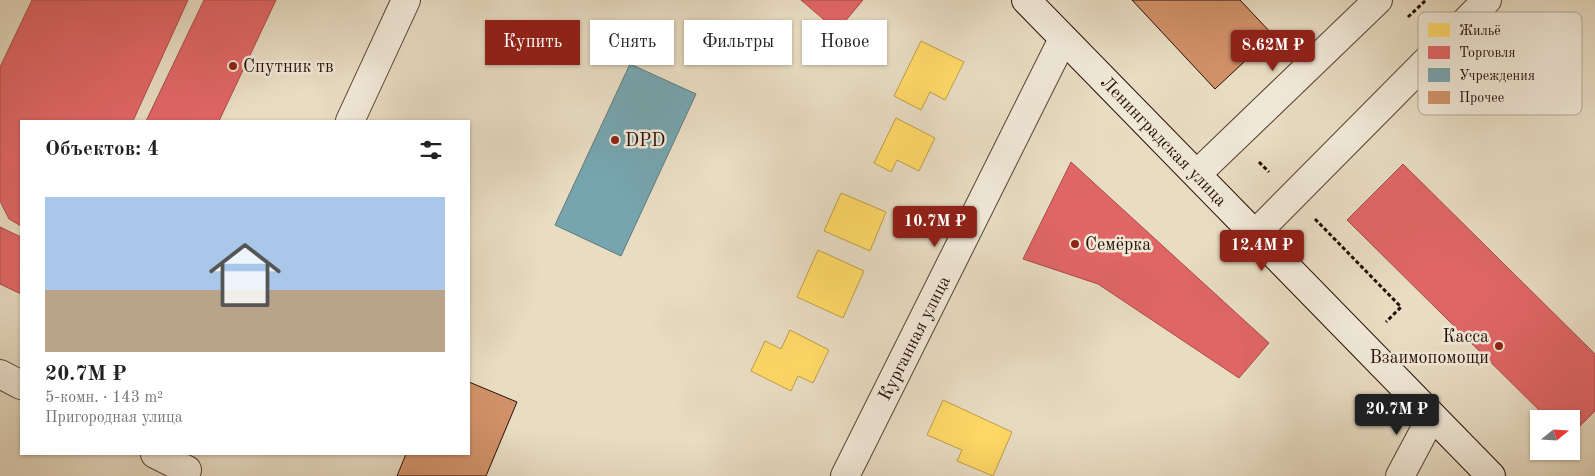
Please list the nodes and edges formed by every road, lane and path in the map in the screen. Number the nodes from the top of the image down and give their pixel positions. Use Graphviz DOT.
graph roads {
  1 [pos="406,0"];
  2 [pos="1026,0"];
  3 [pos="1378,0"];
  4 [pos="1487,0"];
  5 [pos="1475,12"];
  6 [pos="1063,39"];
  7 [pos="1418,70"];
  8 [pos="350,120"];
  9 [pos="1197,174"];
  10 [pos="1255,234"];
  11 [pos="0,374"];
  12 [pos="20,384"];
  13 [pos="1432,416"];
  14 [pos="158,455"];
  15 [pos="189,467"];
  16 [pos="845,476"];
  17 [pos="1400,476"];
  18 [pos="1491,476"];
  1 -- 8 [label="street"];
  2 -- 6 [label="street, Ленинградская улица"];
  3 -- 9 [label="street"];
  4 -- 5 [label="street"];
  6 -- 9 [label="street, Ленинградская улица"];
  6 -- 16 [label="street, Курганная улица"];
  7 -- 10 [label="street"];
  9 -- 10 [label="street, Ленинградская улица"];
  10 -- 13 [label="street, Ленинградская улица"];
  11 -- 12 [label="street"];
  13 -- 17 [label="street"];
  13 -- 18 [label="street, Ленинградская улица"];
  14 -- 15 [label="street"];
}
